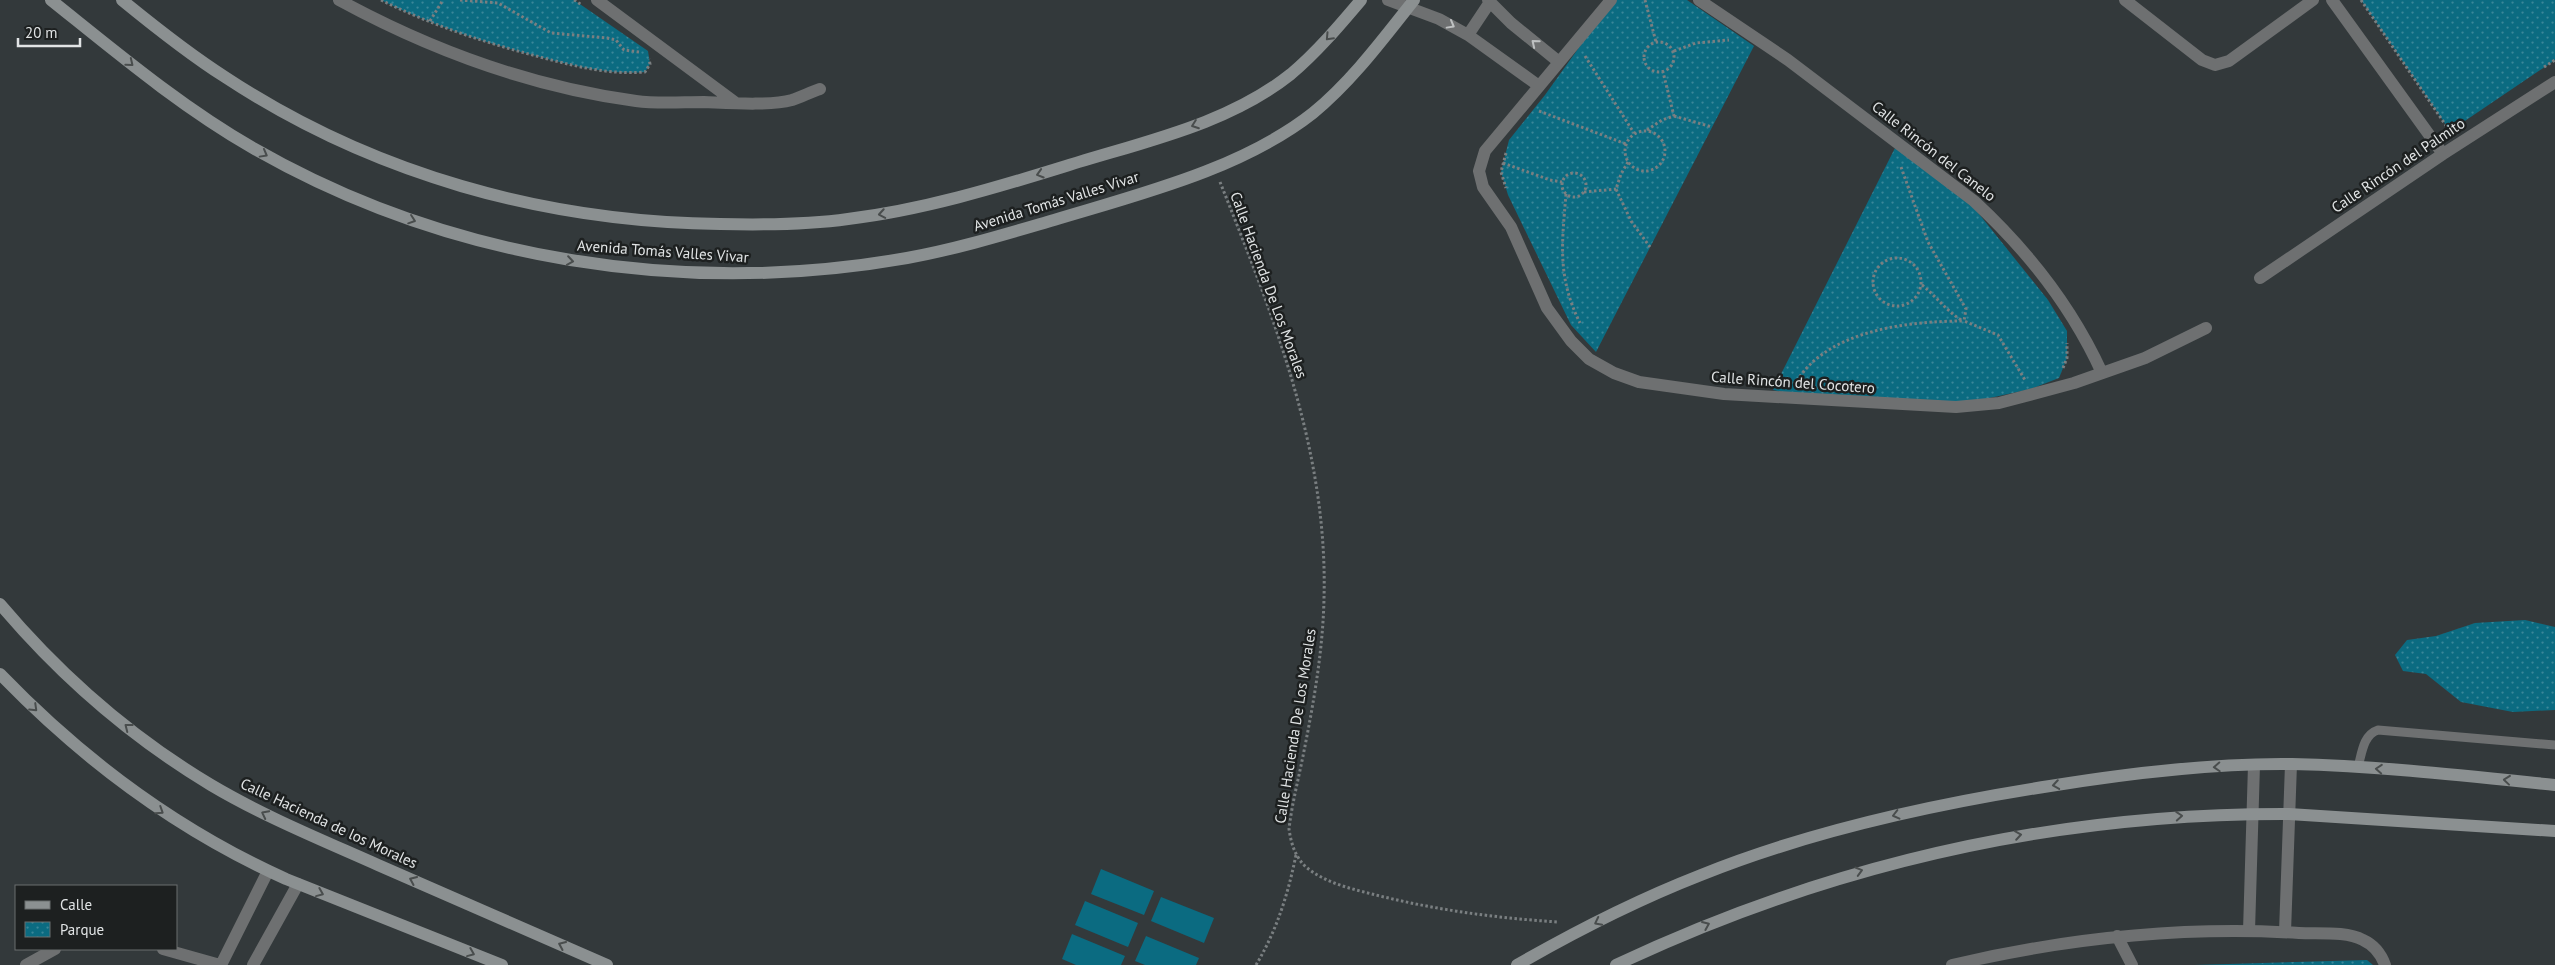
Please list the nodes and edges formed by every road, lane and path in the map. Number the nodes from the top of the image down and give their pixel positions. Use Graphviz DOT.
graph roads {
  1 [pos="51,0"];
  2 [pos="122,0"];
  3 [pos="340,0"];
  4 [pos="381,0"];
  5 [pos="443,0"];
  6 [pos="460,0"];
  7 [pos="597,0"];
  8 [pos="1360,0"];
  9 [pos="1388,0"];
  10 [pos="1611,0"];
  11 [pos="1645,0"];
  12 [pos="1699,0"];
  13 [pos="2125,0"];
  14 [pos="2313,0"];
  15 [pos="2332,0"];
  16 [pos="2360,0"];
  17 [pos="1488,1"];
  18 [pos="1412,4"];
  19 [pos="430,21"];
  20 [pos="1468,35"];
  21 [pos="1732,40"];
  22 [pos="1656,42"];
  23 [pos="648,51"];
  24 [pos="1674,51"];
  25 [pos="1584,55"];
  26 [pos="2555,60"];
  27 [pos="1559,62"];
  28 [pos="2539,71"];
  29 [pos="1663,72"];
  30 [pos="621,74"];
  31 [pos="2555,82"];
  32 [pos="1539,86"];
  33 [pos="820,89"];
  34 [pos="736,103"];
  35 [pos="1534,109"];
  36 [pos="1674,116"];
  37 [pos="1712,126"];
  38 [pos="2458,126"];
  39 [pos="1647,130"];
  40 [pos="1634,134"];
  41 [pos="1626,144"];
  42 [pos="1507,147"];
  43 [pos="2443,154"];
  44 [pos="1628,162"];
  45 [pos="1899,162"];
  46 [pos="1503,163"];
  47 [pos="1214,168"];
  48 [pos="1562,182"];
  49 [pos="1616,189"];
  50 [pos="1584,192"];
  51 [pos="1566,194"];
  52 [pos="1508,195"];
  53 [pos="1650,247"];
  54 [pos="2260,278"];
  55 [pos="1922,285"];
  56 [pos="1964,321"];
  57 [pos="1582,327"];
  58 [pos="2206,328"];
  59 [pos="2067,340"];
  60 [pos="2062,371"];
  61 [pos="2102,373"];
  62 [pos="2026,381"];
  63 [pos="1795,384"];
  64 [pos="0,604"];
  65 [pos="0,674"];
  66 [pos="2555,745"];
  67 [pos="2291,764"];
  68 [pos="2254,765"];
  69 [pos="2358,767"];
  70 [pos="2555,785"];
  71 [pos="2252,814"];
  72 [pos="2290,814"];
  73 [pos="2555,831"];
  74 [pos="1296,854"];
  75 [pos="268,871"];
  76 [pos="298,884"];
  77 [pos="1564,923"];
  78 [pos="2249,931"];
  79 [pos="2285,932"];
  80 [pos="2117,936"];
  81 [pos="53,950"];
  82 [pos="168,950"];
  83 [pos="26,965"];
  84 [pos="221,965"];
  85 [pos="253,965"];
  86 [pos="502,965"];
  87 [pos="607,965"];
  88 [pos="1256,965"];
  89 [pos="1517,965"];
  90 [pos="1616,965"];
  91 [pos="1952,965"];
  92 [pos="2132,965"];
  93 [pos="2385,965"];
  1 -- 47 [label="street, Avenida Tomás Valles Vivar, one-way"];
  8 -- 2 [label="street, Avenida Tomás Valles Vivar, one-way"];
  3 -- 34 [label="street"];
  4 -- 19 [label="path"];
  5 -- 19 [label="path"];
  6 -- 23 [label="path"];
  7 -- 34 [label="street"];
  9 -- 18 [label="street"];
  10 -- 27 [label="street"];
  11 -- 22 [label="path"];
  12 -- 61 [label="street, Calle Rincón del Canelo"];
  13 -- 14 [label="street"];
  15 -- 43 [label="street"];
  16 -- 38 [label="path"];
  17 -- 20 [label="street"];
  27 -- 17 [label="street, one-way"];
  18 -- 20 [label="street, one-way"];
  18 -- 47 [label="street, Avenida Tomás Valles Vivar"];
  19 -- 30 [label="path"];
  20 -- 32 [label="street"];
  21 -- 24 [label="path"];
  22 -- 24 [label="path"];
  22 -- 29 [label="path"];
  24 -- 29 [label="path"];
  25 -- 40 [label="path"];
  26 -- 28 [label="path"];
  27 -- 32 [label="street"];
  29 -- 36 [label="path"];
  31 -- 43 [label="street, Calle Rincón del Palmito"];
  32 -- 61 [label="street, Calle Rincón del Cocotero"];
  33 -- 34 [label="street"];
  35 -- 41 [label="path"];
  36 -- 37 [label="path"];
  36 -- 39 [label="path"];
  39 -- 40 [label="path"];
  39 -- 44 [label="path"];
  40 -- 41 [label="path"];
  41 -- 44 [label="path"];
  42 -- 46 [label="path"];
  43 -- 54 [label="street, Calle Rincón del Palmito"];
  44 -- 49 [label="path"];
  45 -- 56 [label="path"];
  46 -- 48 [label="path"];
  46 -- 52 [label="path"];
  47 -- 74 [label="path, Calle Hacienda De Los Morales"];
  48 -- 50 [label="path"];
  48 -- 51 [label="path"];
  49 -- 50 [label="path"];
  49 -- 53 [label="path"];
  50 -- 51 [label="path"];
  51 -- 57 [label="path"];
  55 -- 55 [label="path"];
  55 -- 56 [label="path"];
  56 -- 62 [label="path"];
  56 -- 63 [label="path"];
  58 -- 61 [label="street, Calle Rincón del Cocotero"];
  59 -- 60 [label="path"];
  87 -- 64 [label="street, Calle Hacienda de los Morales, one-way"];
  65 -- 75 [label="street, one-way"];
  66 -- 69 [label="lane"];
  67 -- 68 [label="street"];
  67 -- 69 [label="street"];
  67 -- 72 [label="street"];
  68 -- 71 [label="street"];
  68 -- 89 [label="street, one-way"];
  70 -- 69 [label="street, one-way"];
  71 -- 72 [label="street"];
  71 -- 78 [label="street"];
  90 -- 71 [label="street, one-way"];
  72 -- 73 [label="street"];
  72 -- 79 [label="street"];
  74 -- 77 [label="path"];
  74 -- 88 [label="path"];
  75 -- 76 [label="street"];
  75 -- 84 [label="street"];
  76 -- 85 [label="street"];
  76 -- 86 [label="street, one-way"];
  78 -- 79 [label="street"];
  78 -- 80 [label="street"];
  79 -- 93 [label="street"];
  80 -- 91 [label="street"];
  80 -- 92 [label="street"];
  81 -- 83 [label="street"];
  82 -- 84 [label="street"];
}
